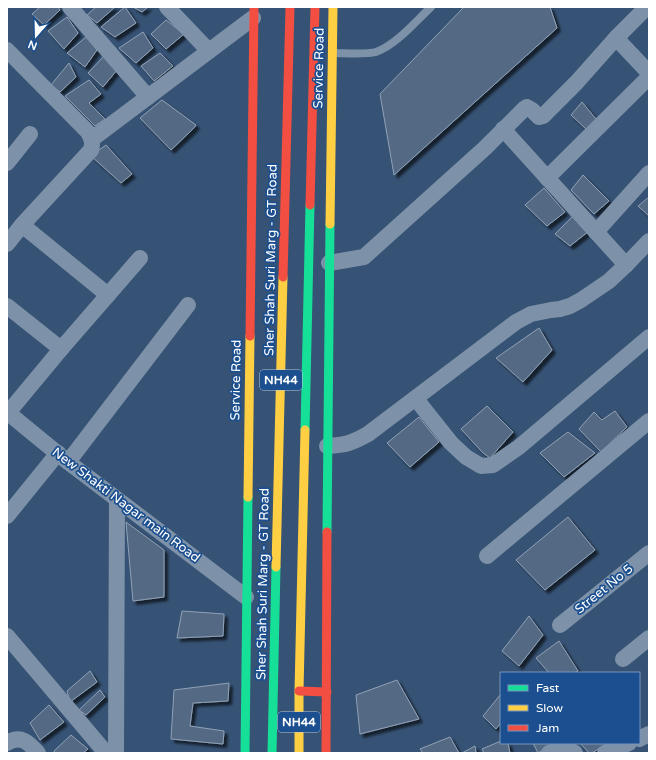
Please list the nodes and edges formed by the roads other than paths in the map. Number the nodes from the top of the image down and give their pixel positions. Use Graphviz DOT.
graph roads {
  1 [pos="70,7"];
  2 [pos="167,7"];
  3 [pos="290,7"];
  4 [pos="315,7"];
  5 [pos="333,7"];
  6 [pos="431,7"];
  7 [pos="647,7"];
  8 [pos="253,13"];
  9 [pos="616,38"];
  10 [pos="7,50"];
  11 [pos="209,51"];
  12 [pos="332,53"];
  13 [pos="649,73"];
  14 [pos="649,77"];
  15 [pos="148,97"];
  16 [pos="504,129"];
  17 [pos="30,134"];
  18 [pos="92,139"];
  19 [pos="7,162"];
  20 [pos="649,173"];
  21 [pos="548,178"];
  22 [pos="22,225"];
  23 [pos="596,232"];
  24 [pos="649,241"];
  25 [pos="7,244"];
  26 [pos="140,258"];
  27 [pos="329,263"];
  28 [pos="626,265"];
  29 [pos="108,295"];
  30 [pos="188,305"];
  31 [pos="7,306"];
  32 [pos="649,337"];
  33 [pos="61,349"];
  34 [pos="416,399"];
  35 [pos="7,413"];
  36 [pos="649,421"];
  37 [pos="328,446"];
  38 [pos="63,458"];
  39 [pos="117,500"];
  40 [pos="7,516"];
  41 [pos="649,552"];
  42 [pos="487,556"];
  43 [pos="246,597"];
  44 [pos="560,624"];
  45 [pos="7,636"];
  46 [pos="649,638"];
  47 [pos="623,659"];
  48 [pos="300,691"];
  49 [pos="327,692"];
  50 [pos="649,734"];
  51 [pos="640,738"];
  52 [pos="7,742"];
  53 [pos="627,744"];
  54 [pos="38,753"];
  55 [pos="106,753"];
  56 [pos="116,753"];
  57 [pos="245,753"];
  58 [pos="272,753"];
  59 [pos="299,753"];
  60 [pos="326,753"];
  61 [pos="548,753"];
  62 [pos="575,753"];
  63 [pos="606,753"];
  1 -- 15 [label="street"];
  2 -- 11 [label="street"];
  3 -- 58 [label="main road, Sher Shah Suri Marg - GT Road / NH44"];
  4 -- 48 [label="main road, NH44"];
  5 -- 12 [label="main road, Service Road"];
  6 -- 12 [label="lane"];
  7 -- 9 [label="street"];
  8 -- 11 [label="street"];
  8 -- 43 [label="main road, Service Road"];
  9 -- 13 [label="street"];
  9 -- 16 [label="street"];
  10 -- 18 [label="street"];
  11 -- 15 [label="street"];
  12 -- 27 [label="main road, Service Road"];
  14 -- 21 [label="street"];
  15 -- 18 [label="street"];
  16 -- 21 [label="street"];
  16 -- 27 [label="street"];
  17 -- 19 [label="street"];
  18 -- 22 [label="street"];
  20 -- 23 [label="street"];
  21 -- 23 [label="street"];
  22 -- 25 [label="street"];
  22 -- 29 [label="street"];
  23 -- 28 [label="street"];
  24 -- 28 [label="street"];
  26 -- 29 [label="street"];
  27 -- 37 [label="main road, Service Road"];
  28 -- 34 [label="street"];
  29 -- 33 [label="street"];
  30 -- 38 [label="street"];
  31 -- 33 [label="street"];
  32 -- 34 [label="street"];
  33 -- 35 [label="street"];
  34 -- 37 [label="street"];
  35 -- 38 [label="street, New Shakti Nagar main Road"];
  36 -- 42 [label="street"];
  37 -- 49 [label="main road, Service Road"];
  38 -- 39 [label="street, New Shakti Nagar main Road"];
  38 -- 40 [label="street"];
  39 -- 43 [label="street, New Shakti Nagar main Road"];
  39 -- 56 [label="street"];
  41 -- 44 [label="street, Street No 5"];
  43 -- 57 [label="main road, Service Road"];
  45 -- 55 [label="street"];
  46 -- 47 [label="street"];
  48 -- 49 [label="main road"];
  48 -- 59 [label="main road, NH44"];
  49 -- 60 [label="main road, Service Road"];
  50 -- 51 [label="street"];
  52 -- 54 [label="street"];
  53 -- 63 [label="street"];
  61 -- 62 [label="street"];
}
